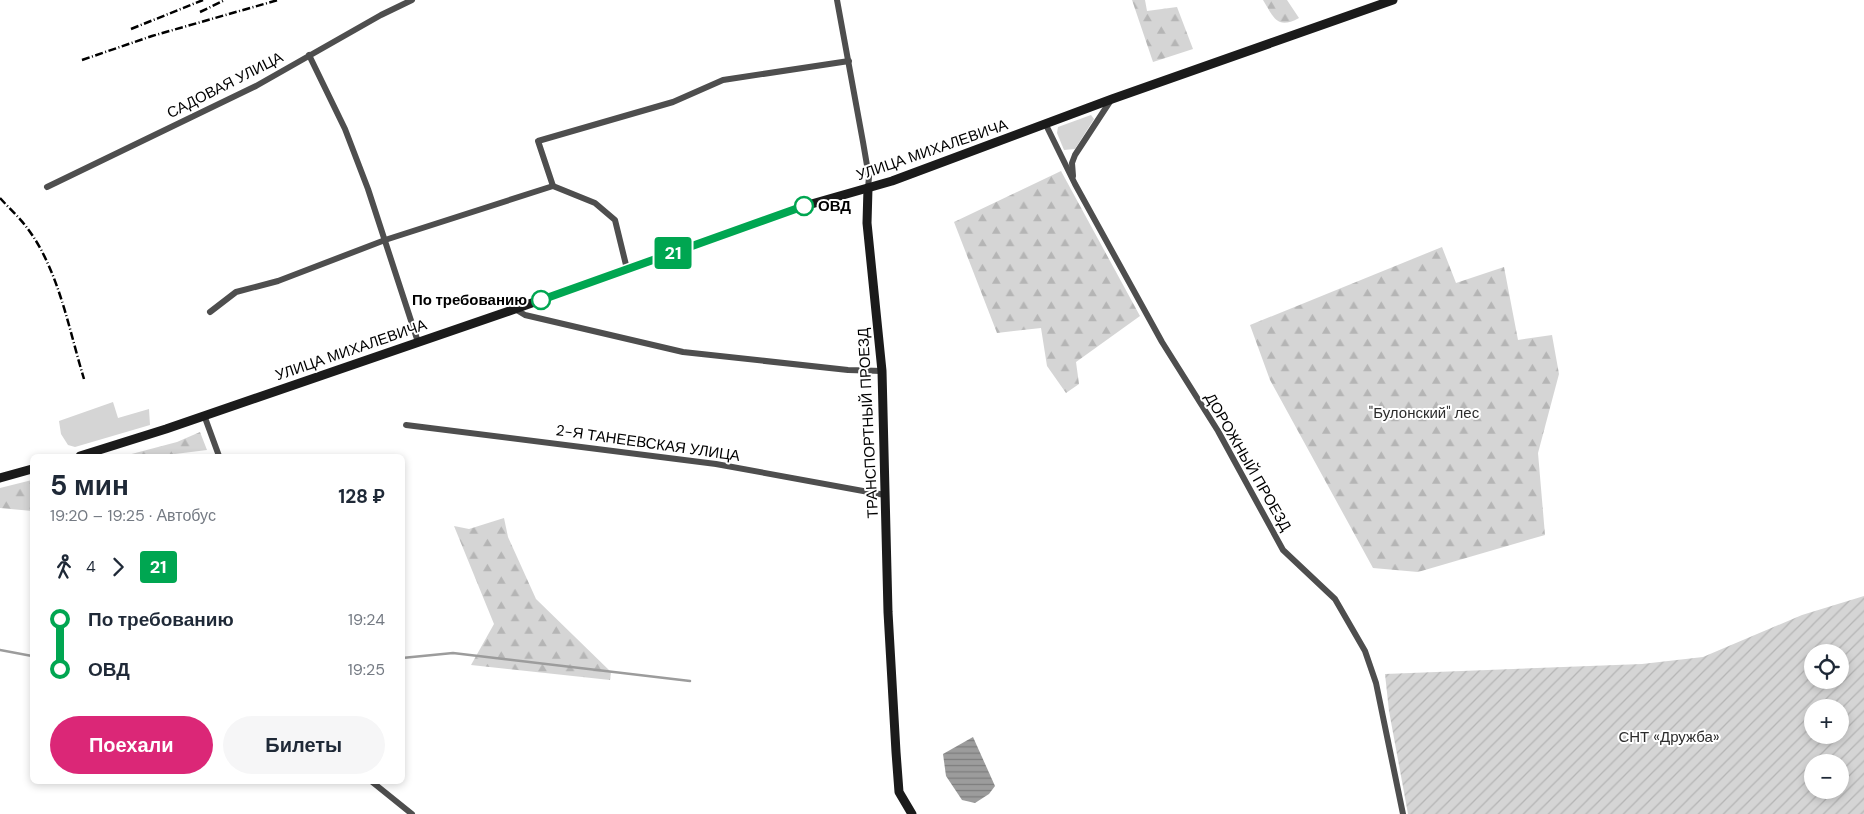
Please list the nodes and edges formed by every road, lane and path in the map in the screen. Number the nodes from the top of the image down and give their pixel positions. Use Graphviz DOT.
graph roads {
  1 [pos="412,0"];
  2 [pos="837,0"];
  3 [pos="1393,0"];
  4 [pos="309,55"];
  5 [pos="849,61"];
  6 [pos="1112,100"];
  7 [pos="1046,125"];
  8 [pos="1075,184"];
  9 [pos="553,186"];
  10 [pos="47,187"];
  11 [pos="868,188"];
  12 [pos="385,240"];
  13 [pos="627,269"];
  14 [pos="515,309"];
  15 [pos="210,312"];
  16 [pos="418,342"];
  17 [pos="882,372"];
  18 [pos="204,415"];
  19 [pos="406,425"];
  20 [pos="86,454"];
  21 [pos="218,454"];
  22 [pos="30,470"];
  23 [pos="0,478"];
  24 [pos="885,495"];
  25 [pos="375,784"];
  26 [pos="412,814"];
  27 [pos="912,814"];
  28 [pos="1403,814"];
  1 -- 4 [label="street, САДОВАЯ УЛИЦА"];
  2 -- 5 [label="street, ТРАНСПОРТНЫЙ ПРОЕЗД"];
  3 -- 6 [label="main road, УЛИЦА МИХАЛЕВИЧА"];
  4 -- 10 [label="street, САДОВАЯ УЛИЦА"];
  4 -- 12 [label="street"];
  5 -- 9 [label="street"];
  5 -- 11 [label="street, ТРАНСПОРТНЫЙ ПРОЕЗД"];
  6 -- 7 [label="main road, УЛИЦА МИХАЛЕВИЧА"];
  6 -- 8 [label="street"];
  7 -- 8 [label="street, ДОРОЖНЫЙ ПРОЕЗД"];
  7 -- 11 [label="main road, УЛИЦА МИХАЛЕВИЧА"];
  8 -- 28 [label="street, ДОРОЖНЫЙ ПРОЕЗД"];
  9 -- 12 [label="street"];
  9 -- 13 [label="street"];
  11 -- 13 [label="main road, УЛИЦА МИХАЛЕВИЧА"];
  11 -- 17 [label="main road, ТРАНСПОРТНЫЙ ПРОЕЗД"];
  12 -- 15 [label="street"];
  12 -- 16 [label="street"];
  13 -- 14 [label="main road, УЛИЦА МИХАЛЕВИЧА"];
  14 -- 16 [label="main road, УЛИЦА МИХАЛЕВИЧА"];
  14 -- 17 [label="street"];
  16 -- 18 [label="main road, УЛИЦА МИХАЛЕВИЧА"];
  17 -- 24 [label="main road, ТРАНСПОРТНЫЙ ПРОЕЗД"];
  18 -- 20 [label="main road, УЛИЦА МИХАЛЕВИЧА"];
  18 -- 21 [label="street"];
  19 -- 24 [label="street, 2-Я ТАНЕЕВСКАЯ УЛИЦА"];
  22 -- 23 [label="main road"];
  24 -- 27 [label="main road, ТРАНСПОРТНЫЙ ПРОЕЗД"];
  25 -- 26 [label="street"];
}
